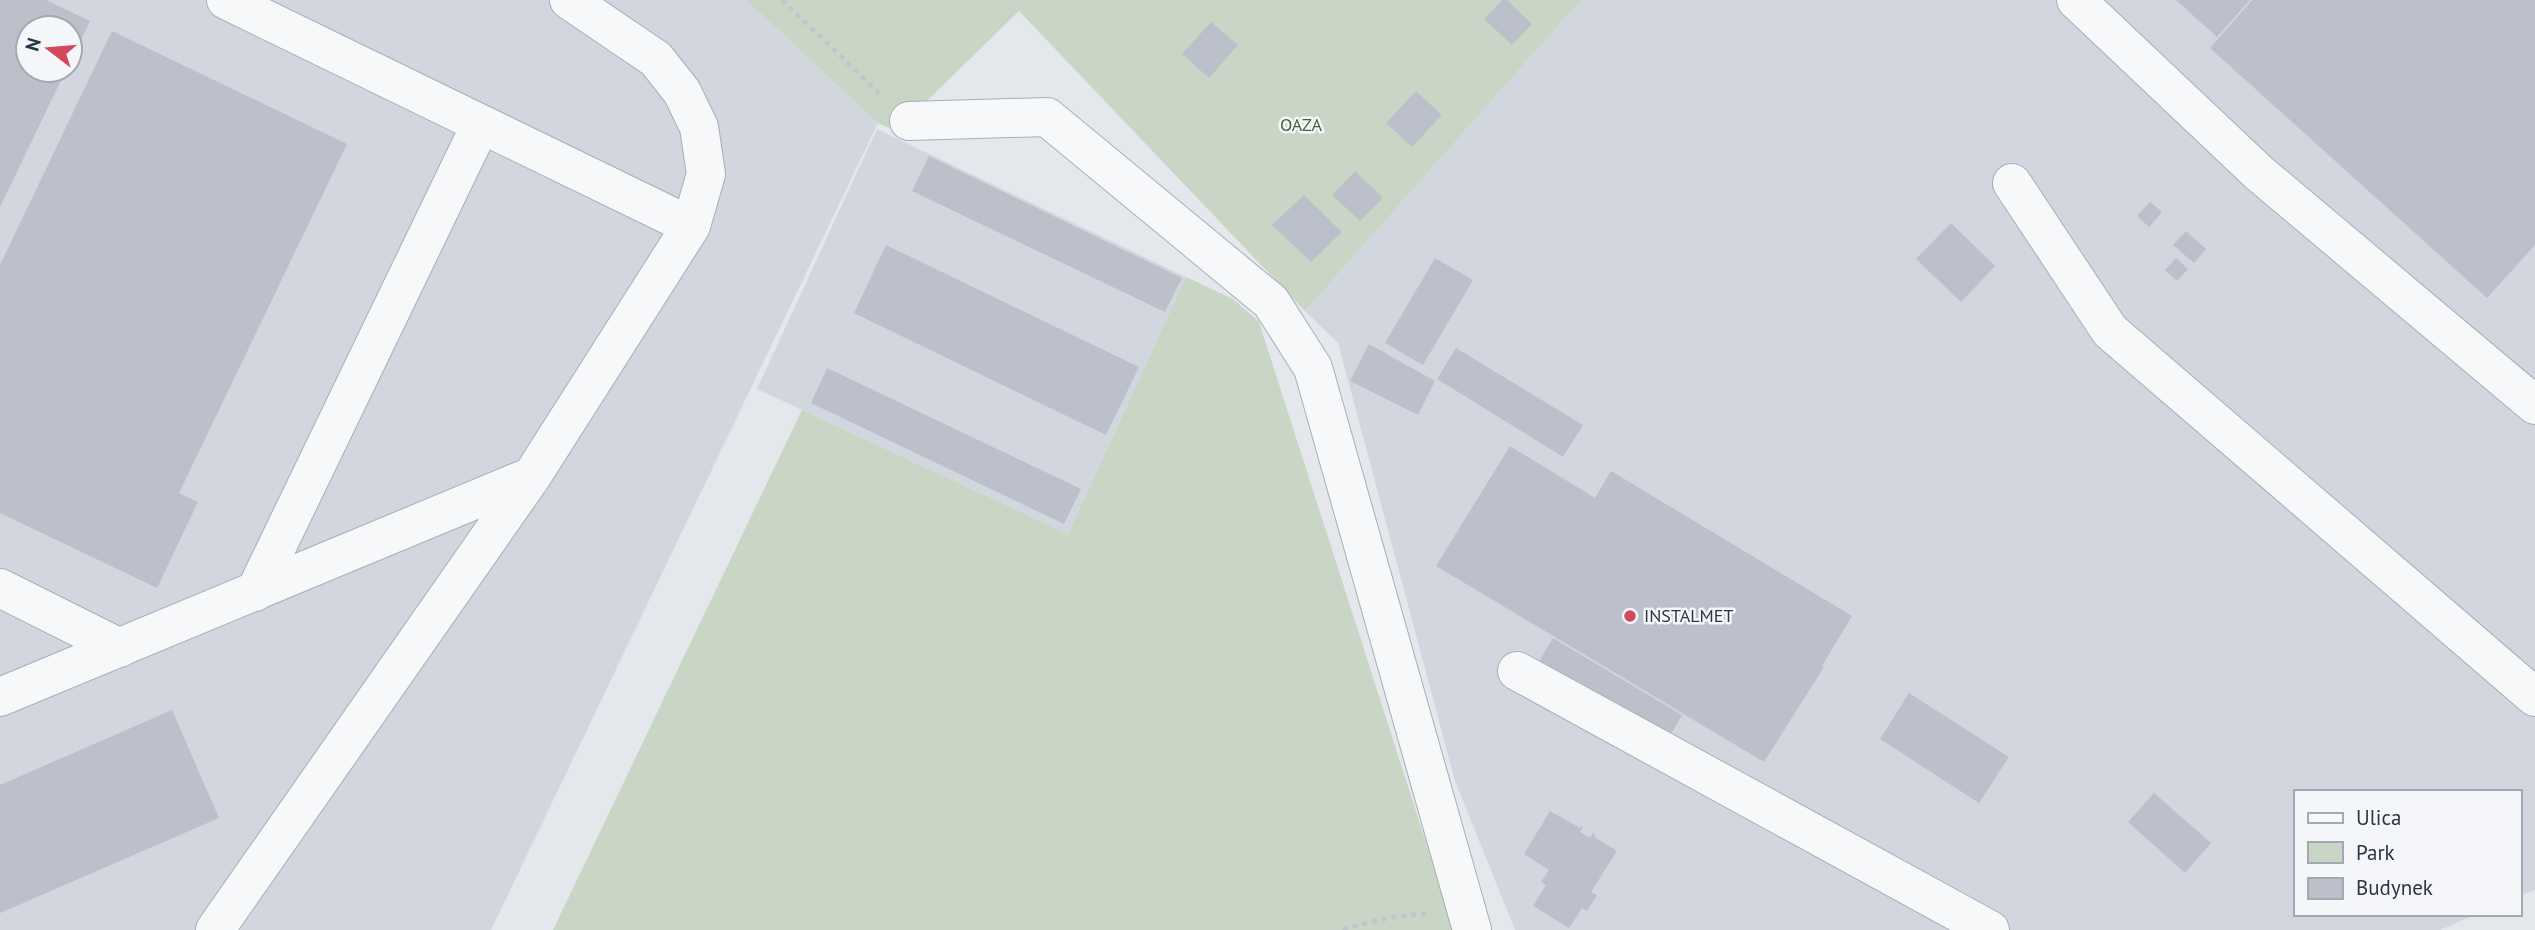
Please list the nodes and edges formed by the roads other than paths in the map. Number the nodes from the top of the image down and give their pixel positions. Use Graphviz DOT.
graph roads {
  1 [pos="226,0"];
  2 [pos="569,0"];
  3 [pos="2076,0"];
  4 [pos="909,121"];
  5 [pos="481,124"];
  6 [pos="2012,183"];
  7 [pos="691,226"];
  8 [pos="2535,405"];
  9 [pos="532,476"];
  10 [pos="0,588"];
  11 [pos="255,592"];
  12 [pos="120,648"];
  13 [pos="1517,671"];
  14 [pos="0,697"];
  15 [pos="2535,697"];
  16 [pos="1468,920"];
  17 [pos="215,930"];
  18 [pos="1990,930"];
  1 -- 5 [label="lane"];
  2 -- 7 [label="lane"];
  3 -- 8 [label="lane"];
  4 -- 16 [label="lane"];
  5 -- 7 [label="lane"];
  5 -- 11 [label="lane"];
  6 -- 15 [label="lane"];
  7 -- 9 [label="lane"];
  9 -- 11 [label="lane"];
  9 -- 17 [label="lane"];
  10 -- 12 [label="lane"];
  11 -- 12 [label="lane"];
  12 -- 14 [label="lane"];
  13 -- 18 [label="lane"];
}
